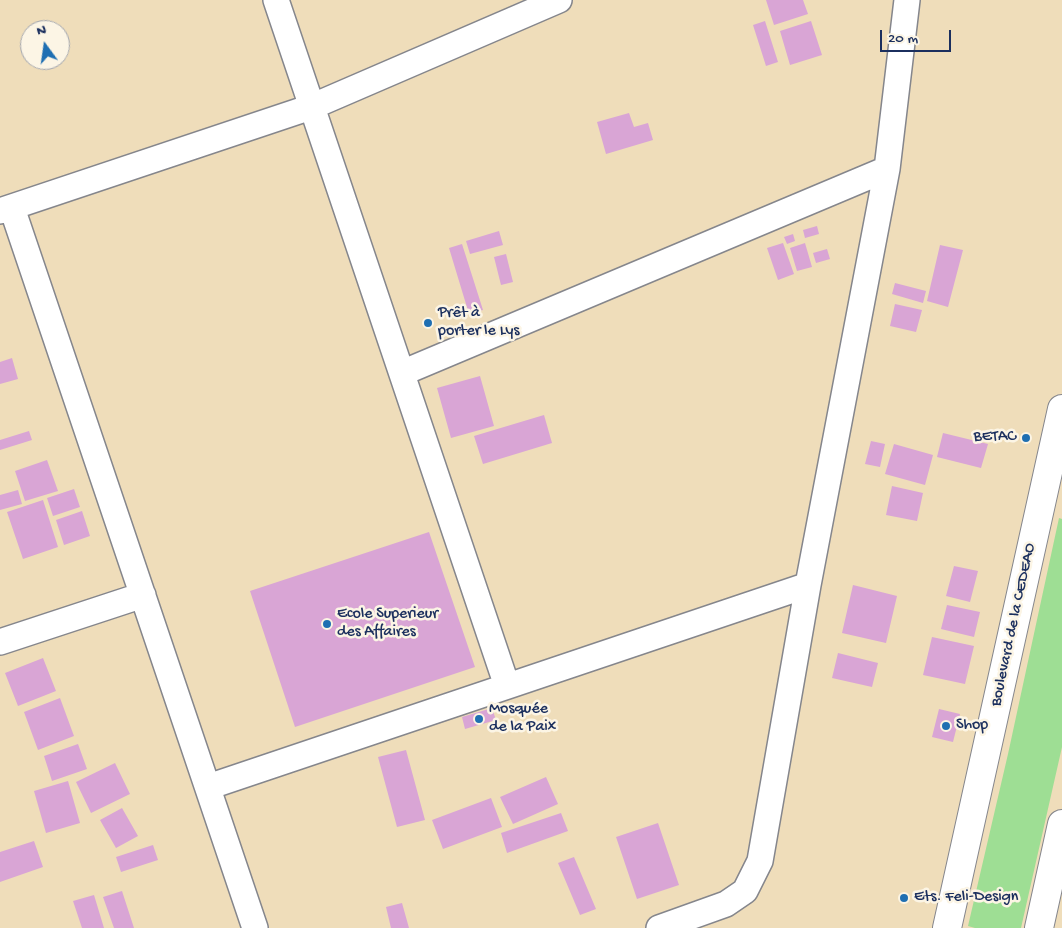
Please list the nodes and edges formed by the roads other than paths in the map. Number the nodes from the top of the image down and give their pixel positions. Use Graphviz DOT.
graph roads {
  1 [pos="276,0"];
  2 [pos="558,0"];
  3 [pos="907,0"];
  4 [pos="311,107"];
  5 [pos="888,168"];
  6 [pos="6,209"];
  7 [pos="402,373"];
  8 [pos="1062,409"];
  9 [pos="808,584"];
  10 [pos="143,595"];
  11 [pos="0,642"];
  12 [pos="507,686"];
  13 [pos="208,787"];
  14 [pos="1062,824"];
  15 [pos="256,928"];
  16 [pos="659,928"];
  17 [pos="947,928"];
  18 [pos="1039,928"];
  1 -- 4 [label="street"];
  2 -- 4 [label="street"];
  3 -- 5 [label="street"];
  4 -- 6 [label="street"];
  4 -- 7 [label="street"];
  5 -- 7 [label="street"];
  5 -- 9 [label="street"];
  6 -- 10 [label="street"];
  7 -- 12 [label="street"];
  8 -- 17 [label="main road, Boulevard de la CEDEAO"];
  9 -- 12 [label="street"];
  9 -- 16 [label="street"];
  10 -- 11 [label="street"];
  10 -- 13 [label="street"];
  12 -- 13 [label="street"];
  13 -- 15 [label="street"];
  14 -- 18 [label="main road"];
}
